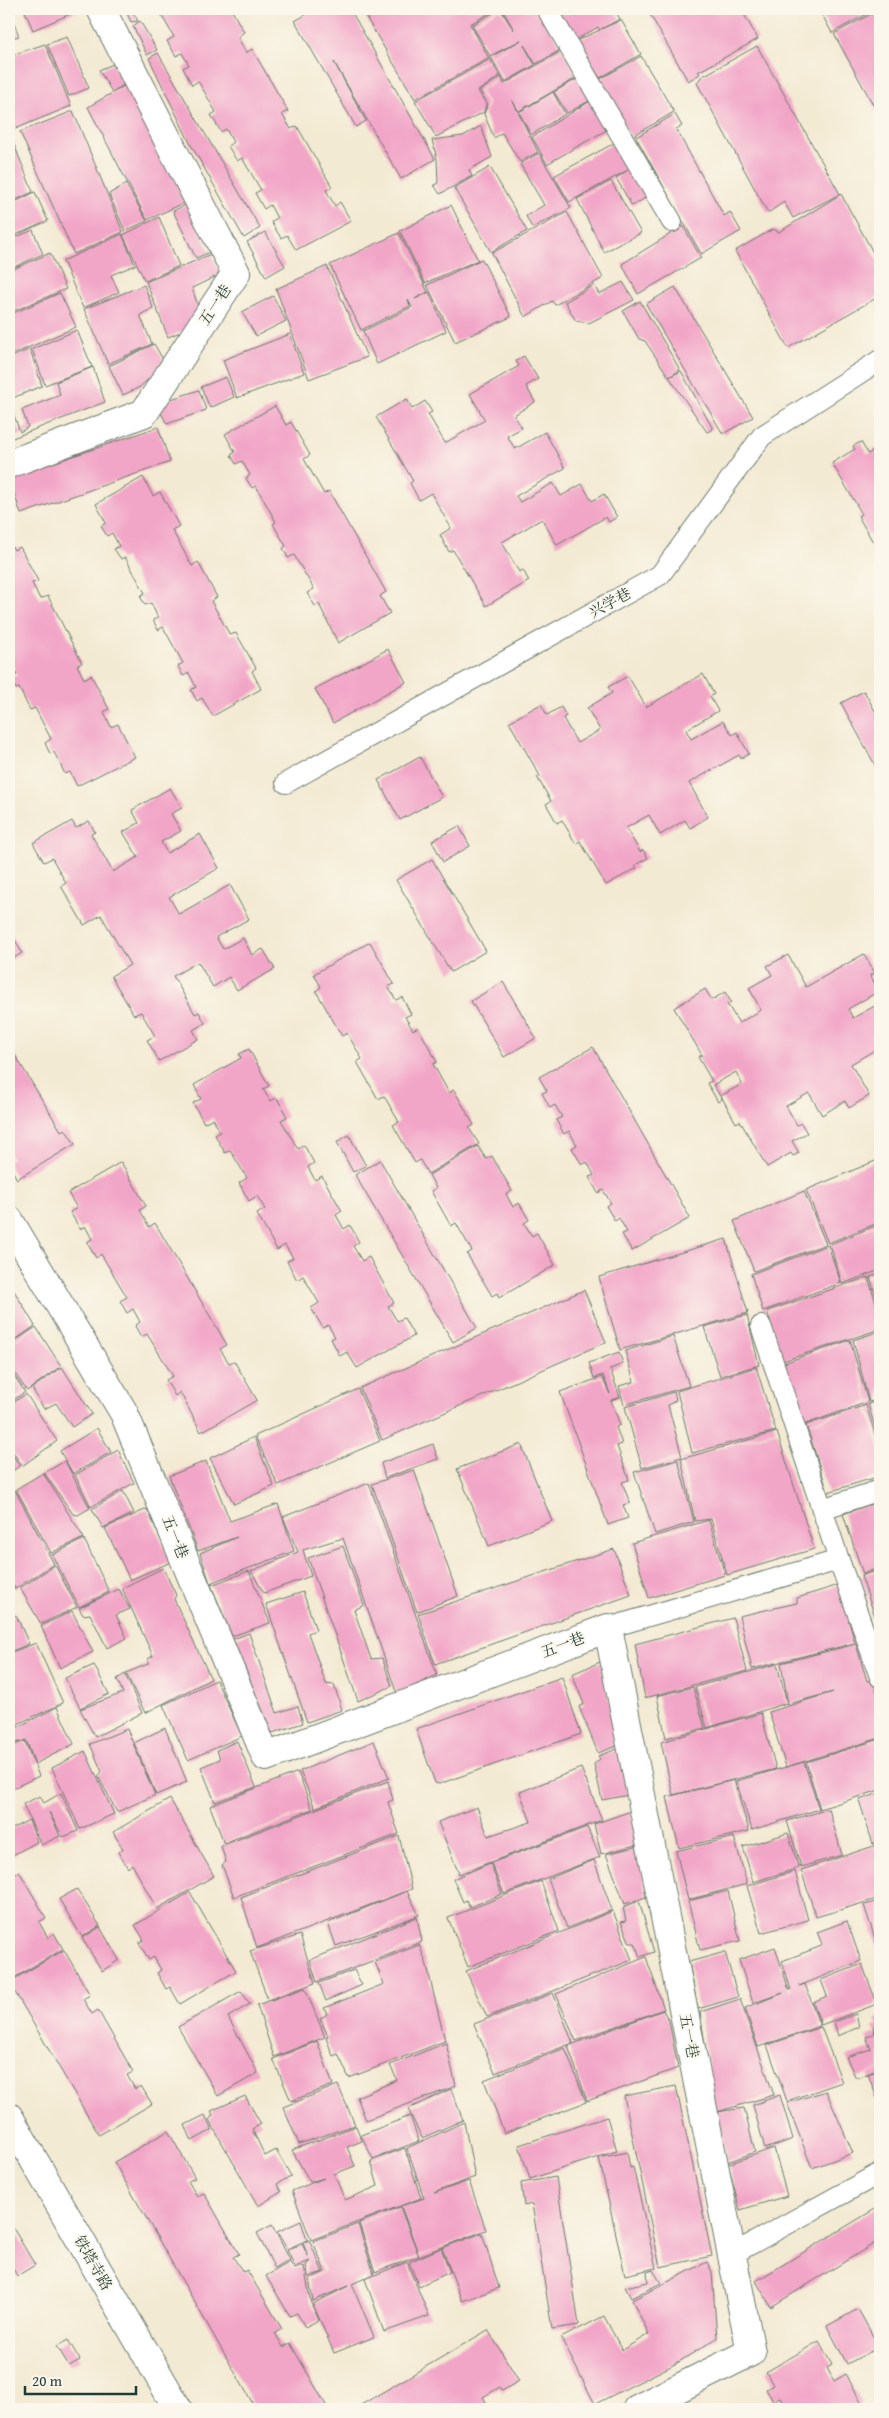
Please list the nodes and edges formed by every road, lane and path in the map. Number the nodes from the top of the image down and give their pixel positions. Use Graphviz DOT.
graph roads {
  1 [pos="100,9"];
  2 [pos="547,9"];
  3 [pos="672,222"];
  4 [pos="880,360"];
  5 [pos="9,464"];
  6 [pos="286,783"];
  7 [pos="9,1220"];
  8 [pos="761,1326"];
  9 [pos="880,1490"];
  10 [pos="822,1509"];
  11 [pos="839,1560"];
  12 [pos="608,1628"];
  13 [pos="880,1678"];
  14 [pos="9,2118"];
  15 [pos="880,2173"];
  16 [pos="731,2255"];
  17 [pos="178,2409"];
  18 [pos="637,2409"];
  1 -- 5 [label="street, 五一巷"];
  2 -- 3 [label="lane"];
  4 -- 6 [label="lane, 兴学巷"];
  7 -- 12 [label="street, 五一巷"];
  8 -- 10 [label="lane"];
  9 -- 10 [label="lane"];
  10 -- 11 [label="lane"];
  11 -- 12 [label="lane"];
  11 -- 13 [label="lane"];
  12 -- 16 [label="street, 五一巷"];
  14 -- 17 [label="street, 铁塔寺路"];
  15 -- 16 [label="lane"];
  16 -- 18 [label="street, 五一巷"];
}
